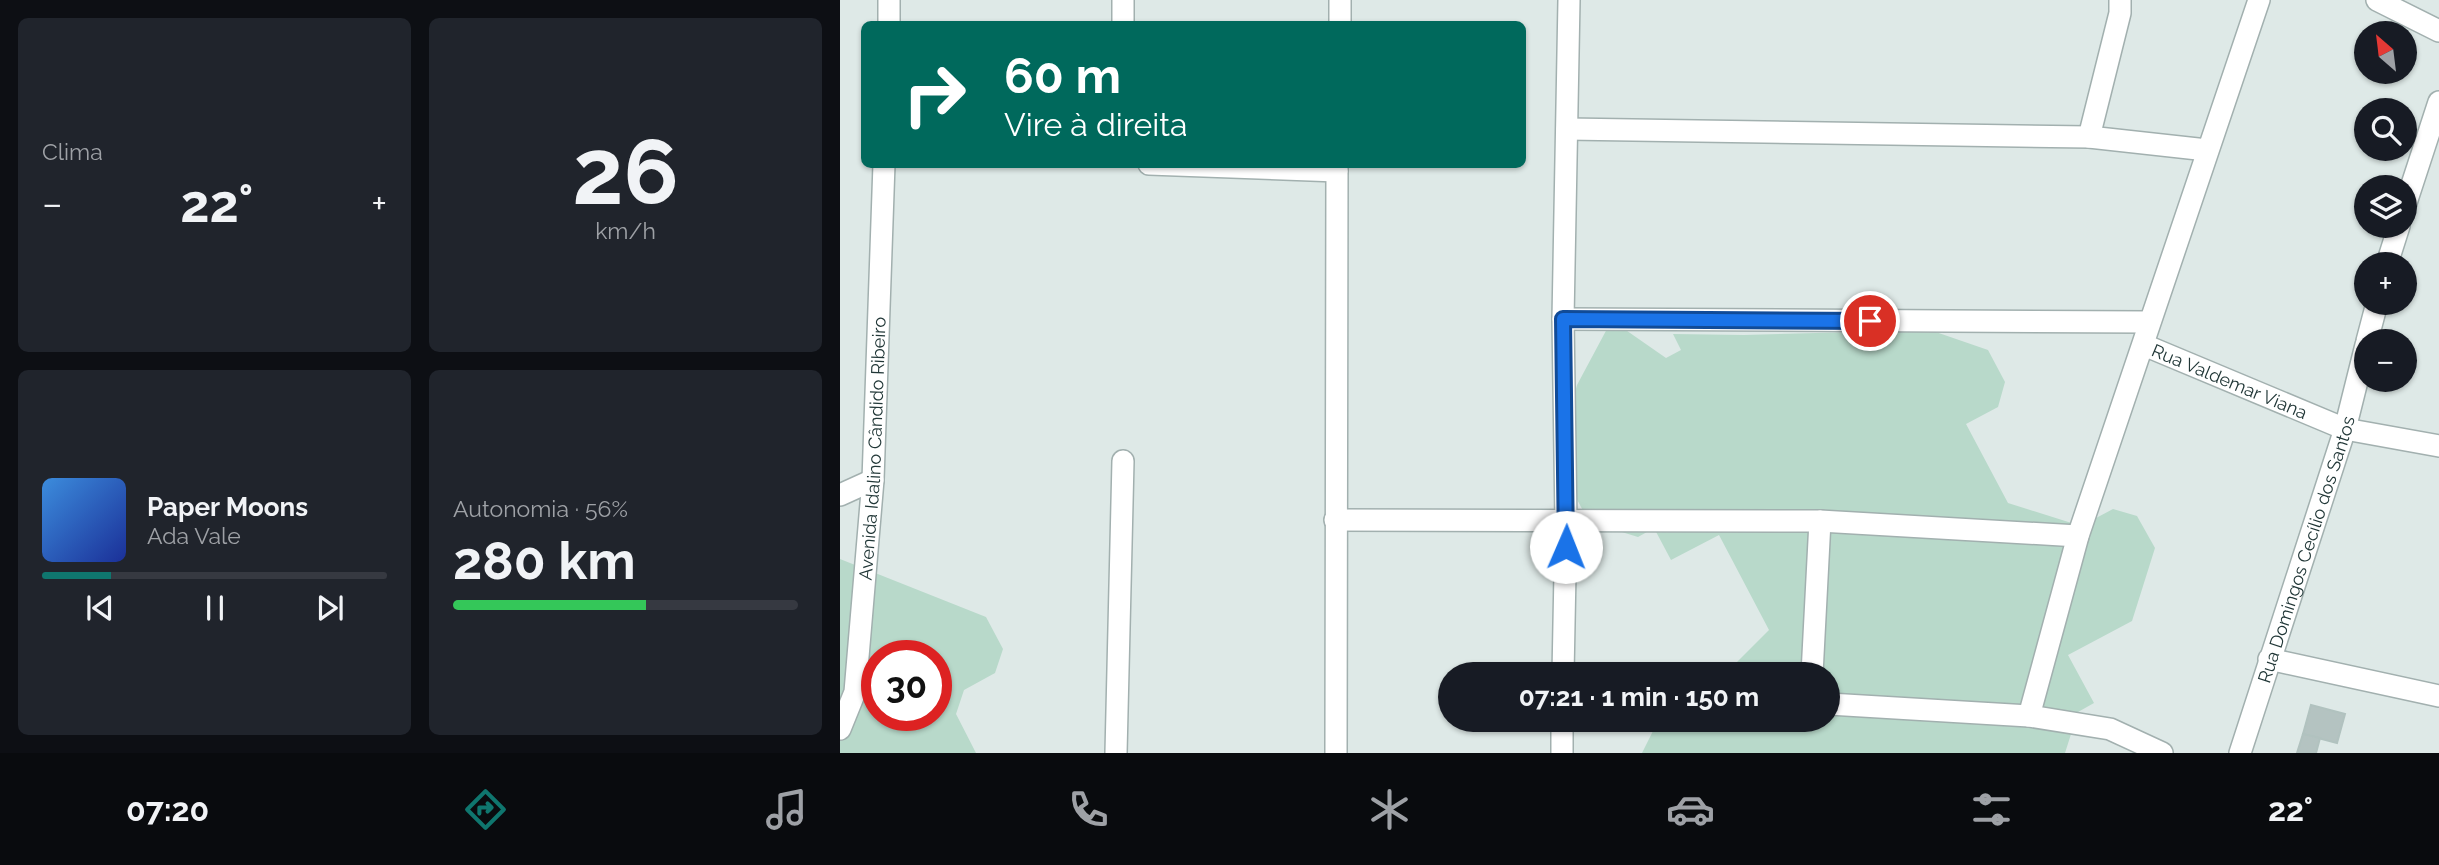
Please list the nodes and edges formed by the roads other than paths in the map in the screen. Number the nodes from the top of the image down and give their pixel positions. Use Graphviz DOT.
graph roads {
  1 [pos="889,0"];
  2 [pos="1123,0"];
  3 [pos="1340,0"];
  4 [pos="1569,0"];
  5 [pos="2120,0"];
  6 [pos="2259,0"];
  7 [pos="2377,0"];
  8 [pos="888,21"];
  9 [pos="1123,21"];
  10 [pos="1340,21"];
  11 [pos="2439,31"];
  12 [pos="2439,102"];
  13 [pos="1567,129"];
  14 [pos="2089,137"];
  15 [pos="2207,150"];
  16 [pos="884,168"];
  17 [pos="1337,168"];
  18 [pos="2415,175"];
  19 [pos="1563,319"];
  20 [pos="2149,322"];
  21 [pos="2144,345"];
  22 [pos="2354,392"];
  23 [pos="2345,429"];
  24 [pos="2439,446"];
  25 [pos="1123,461"];
  26 [pos="873,480"];
  27 [pos="840,495"];
  28 [pos="1335,520"];
  29 [pos="1820,521"];
  30 [pos="1566,522"];
  31 [pos="2078,536"];
  32 [pos="2269,659"];
  33 [pos="1563,662"];
  34 [pos="1813,662"];
  35 [pos="2439,696"];
  36 [pos="1840,705"];
  37 [pos="2029,716"];
  38 [pos="840,729"];
  39 [pos="1562,732"];
  40 [pos="1116,753"];
  41 [pos="1336,753"];
  42 [pos="1562,753"];
  43 [pos="2162,753"];
  44 [pos="2240,753"];
  1 -- 8 [label="street"];
  2 -- 9 [label="street"];
  3 -- 10 [label="street"];
  4 -- 13 [label="street"];
  5 -- 14 [label="street"];
  6 -- 15 [label="street"];
  7 -- 11 [label="street"];
  12 -- 18 [label="street"];
  13 -- 14 [label="street"];
  13 -- 19 [label="street"];
  14 -- 15 [label="street"];
  15 -- 20 [label="street"];
  16 -- 26 [label="street, Avenida Idalino Cândido Ribeiro"];
  17 -- 28 [label="street"];
  19 -- 20 [label="street"];
  19 -- 30 [label="street"];
  20 -- 21 [label="street"];
  21 -- 23 [label="street, Rua Valdemar Viana"];
  21 -- 31 [label="street"];
  22 -- 23 [label="street, Rua Domingos Cecílio dos Santos"];
  23 -- 24 [label="street, Rua Valdemar Viana"];
  23 -- 32 [label="street, Rua Domingos Cecílio dos Santos"];
  25 -- 40 [label="street"];
  26 -- 27 [label="street"];
  26 -- 38 [label="street, Avenida Idalino Cândido Ribeiro"];
  28 -- 30 [label="street"];
  28 -- 41 [label="street"];
  29 -- 30 [label="street"];
  29 -- 31 [label="street"];
  29 -- 34 [label="street"];
  30 -- 33 [label="street"];
  31 -- 37 [label="street"];
  32 -- 35 [label="street"];
  32 -- 44 [label="street, Rua Domingos Cecílio dos Santos"];
  36 -- 37 [label="street"];
  37 -- 43 [label="street"];
  39 -- 42 [label="street"];
}
